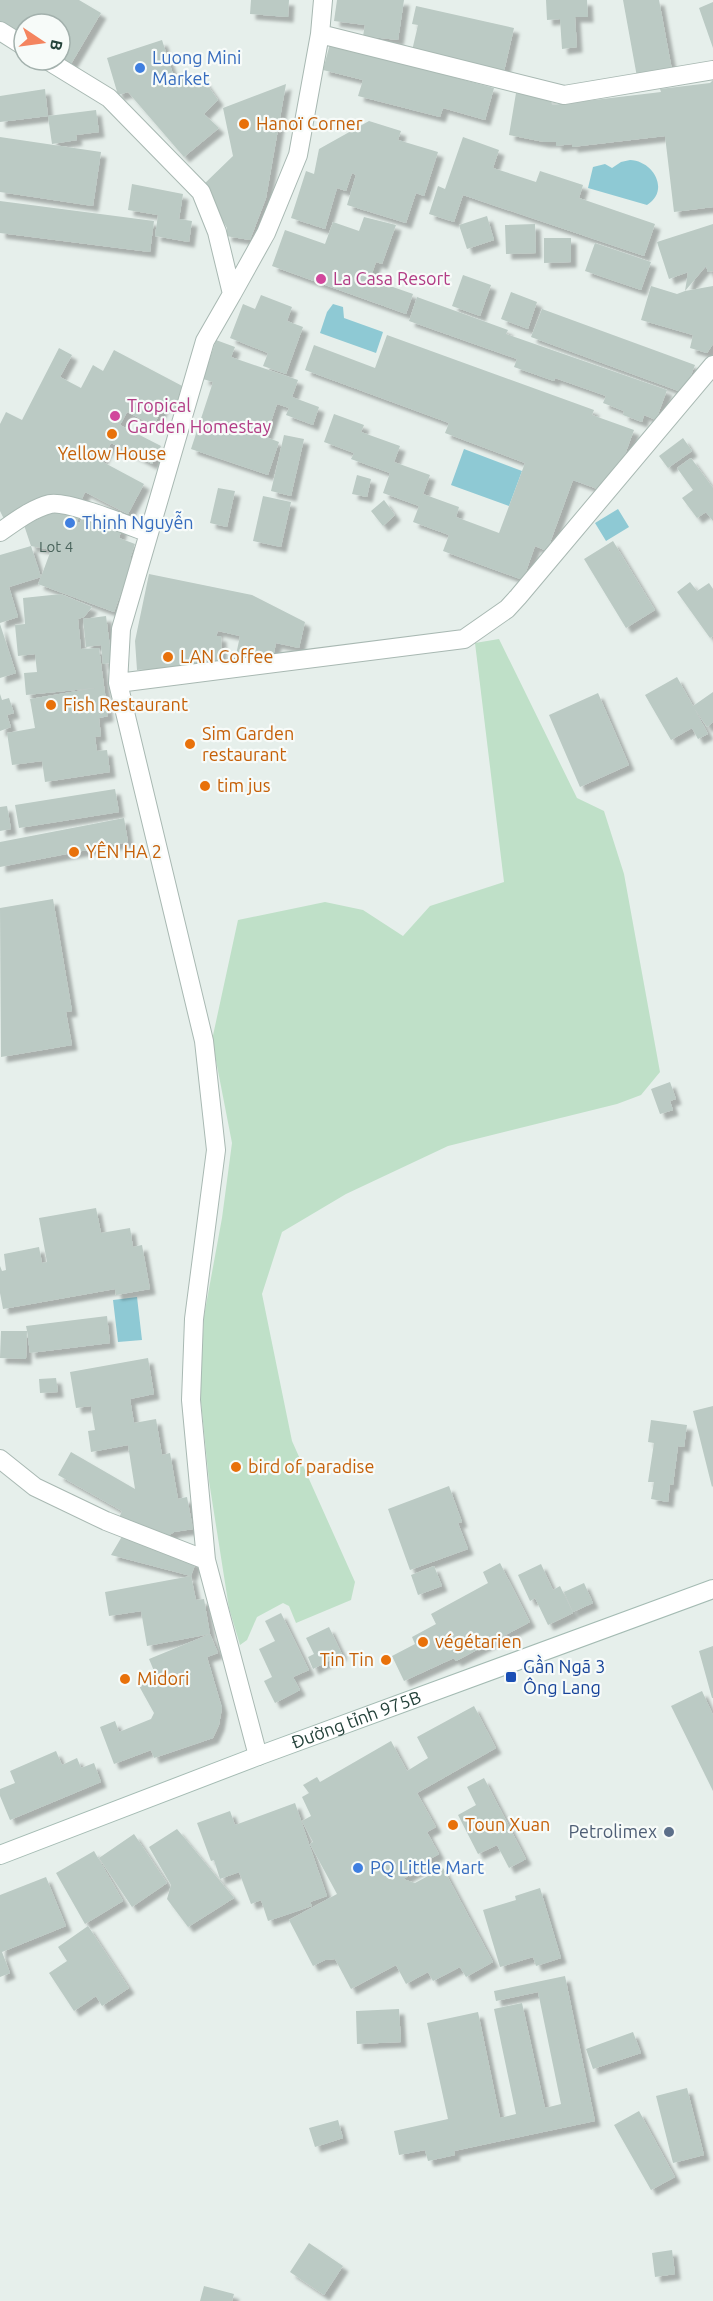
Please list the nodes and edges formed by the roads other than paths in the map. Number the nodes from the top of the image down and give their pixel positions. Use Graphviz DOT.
graph roads {
  1 [pos="323,0"];
  2 [pos="320,34"];
  3 [pos="713,70"];
  4 [pos="67,72"];
  5 [pos="232,294"];
  6 [pos="713,365"];
  7 [pos="0,532"];
  8 [pos="149,533"];
  9 [pos="118,683"];
  10 [pos="0,1459"];
  11 [pos="206,1560"];
  12 [pos="713,1589"];
  13 [pos="258,1756"];
  14 [pos="0,1854"];
  1 -- 2 [label="street"];
  2 -- 3 [label="street"];
  2 -- 5 [label="street"];
  4 -- 5 [label="street"];
  5 -- 8 [label="street"];
  6 -- 9 [label="street"];
  7 -- 8 [label="street"];
  8 -- 9 [label="street"];
  9 -- 11 [label="street"];
  10 -- 11 [label="street"];
  11 -- 13 [label="street"];
  12 -- 13 [label="street, Đường tỉnh 975B"];
  13 -- 14 [label="street, Đường tỉnh 975B"];
}
